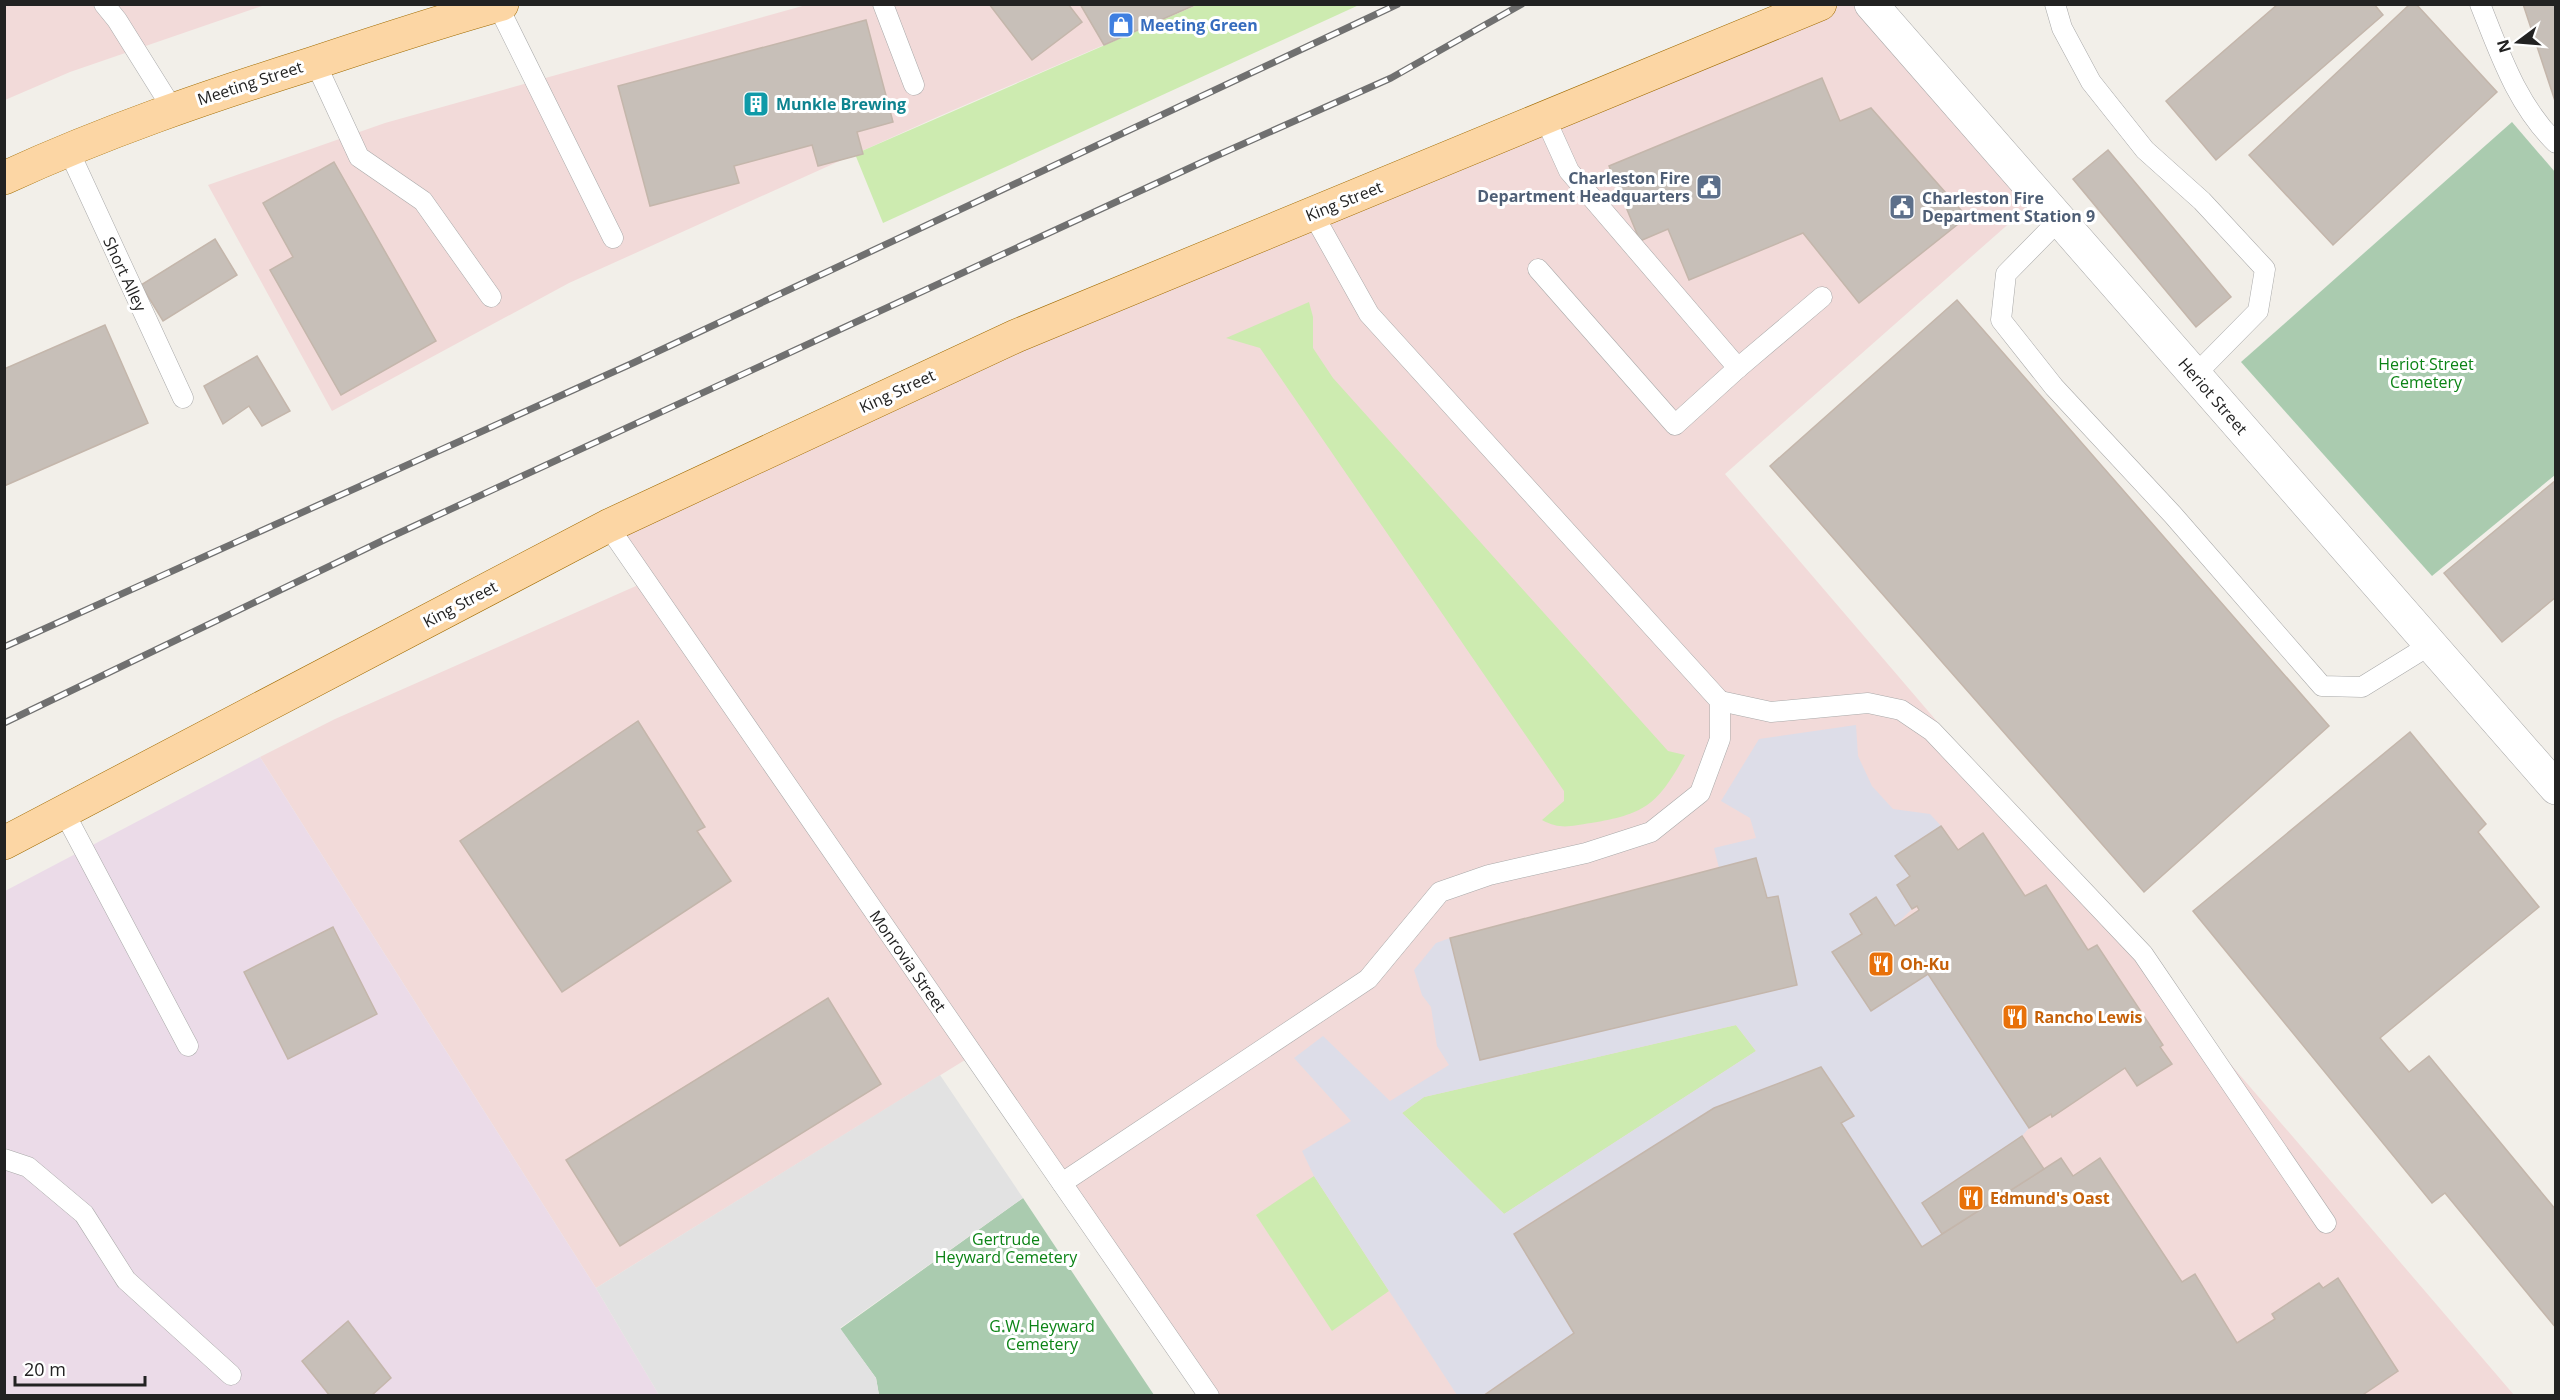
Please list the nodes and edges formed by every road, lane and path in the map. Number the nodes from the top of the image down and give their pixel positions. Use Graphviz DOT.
graph roads {
  1 [pos="104,4"];
  2 [pos="883,4"];
  3 [pos="1820,4"];
  4 [pos="1871,4"];
  5 [pos="2055,4"];
  6 [pos="2480,4"];
  7 [pos="500,5"];
  8 [pos="315,62"];
  9 [pos="914,85"];
  10 [pos="172,108"];
  11 [pos="1545,118"];
  12 [pos="2556,143"];
  13 [pos="68,149"];
  14 [pos="4,178"];
  15 [pos="1313,214"];
  16 [pos="2059,220"];
  17 [pos="614,238"];
  18 [pos="1538,269"];
  19 [pos="491,297"];
  20 [pos="1822,297"];
  21 [pos="1738,369"];
  22 [pos="2195,375"];
  23 [pos="183,398"];
  24 [pos="608,526"];
  25 [pos="2430,645"];
  26 [pos="1720,702"];
  27 [pos="2556,788"];
  28 [pos="64,812"];
  29 [pos="4,843"];
  30 [pos="188,1046"];
  31 [pos="4,1159"];
  32 [pos="1062,1183"];
  33 [pos="2326,1223"];
  34 [pos="231,1375"];
  35 [pos="1209,1395"];
  1 -- 10 [label="lane"];
  2 -- 9 [label="lane"];
  3 -- 11 [label="main road, King Street"];
  4 -- 16 [label="street, Heriot Street"];
  5 -- 22 [label="lane"];
  6 -- 12 [label="lane"];
  7 -- 8 [label="main road, Meeting Street"];
  7 -- 17 [label="lane"];
  8 -- 10 [label="main road, Meeting Street"];
  8 -- 19 [label="lane"];
  10 -- 13 [label="main road, Meeting Street"];
  11 -- 15 [label="main road, King Street"];
  11 -- 21 [label="lane"];
  13 -- 14 [label="main road, Meeting Street"];
  13 -- 23 [label="lane, Short Alley"];
  15 -- 24 [label="main road, King Street"];
  15 -- 26 [label="lane"];
  16 -- 22 [label="street, Heriot Street"];
  16 -- 25 [label="lane"];
  18 -- 21 [label="lane"];
  20 -- 21 [label="lane"];
  22 -- 25 [label="street, Heriot Street"];
  24 -- 28 [label="main road, King Street"];
  24 -- 32 [label="lane, Monrovia Street"];
  25 -- 27 [label="street, Heriot Street"];
  26 -- 32 [label="lane"];
  26 -- 33 [label="lane"];
  28 -- 29 [label="main road, King Street"];
  28 -- 30 [label="lane"];
  31 -- 34 [label="lane"];
  32 -- 35 [label="lane, Monrovia Street"];
}
